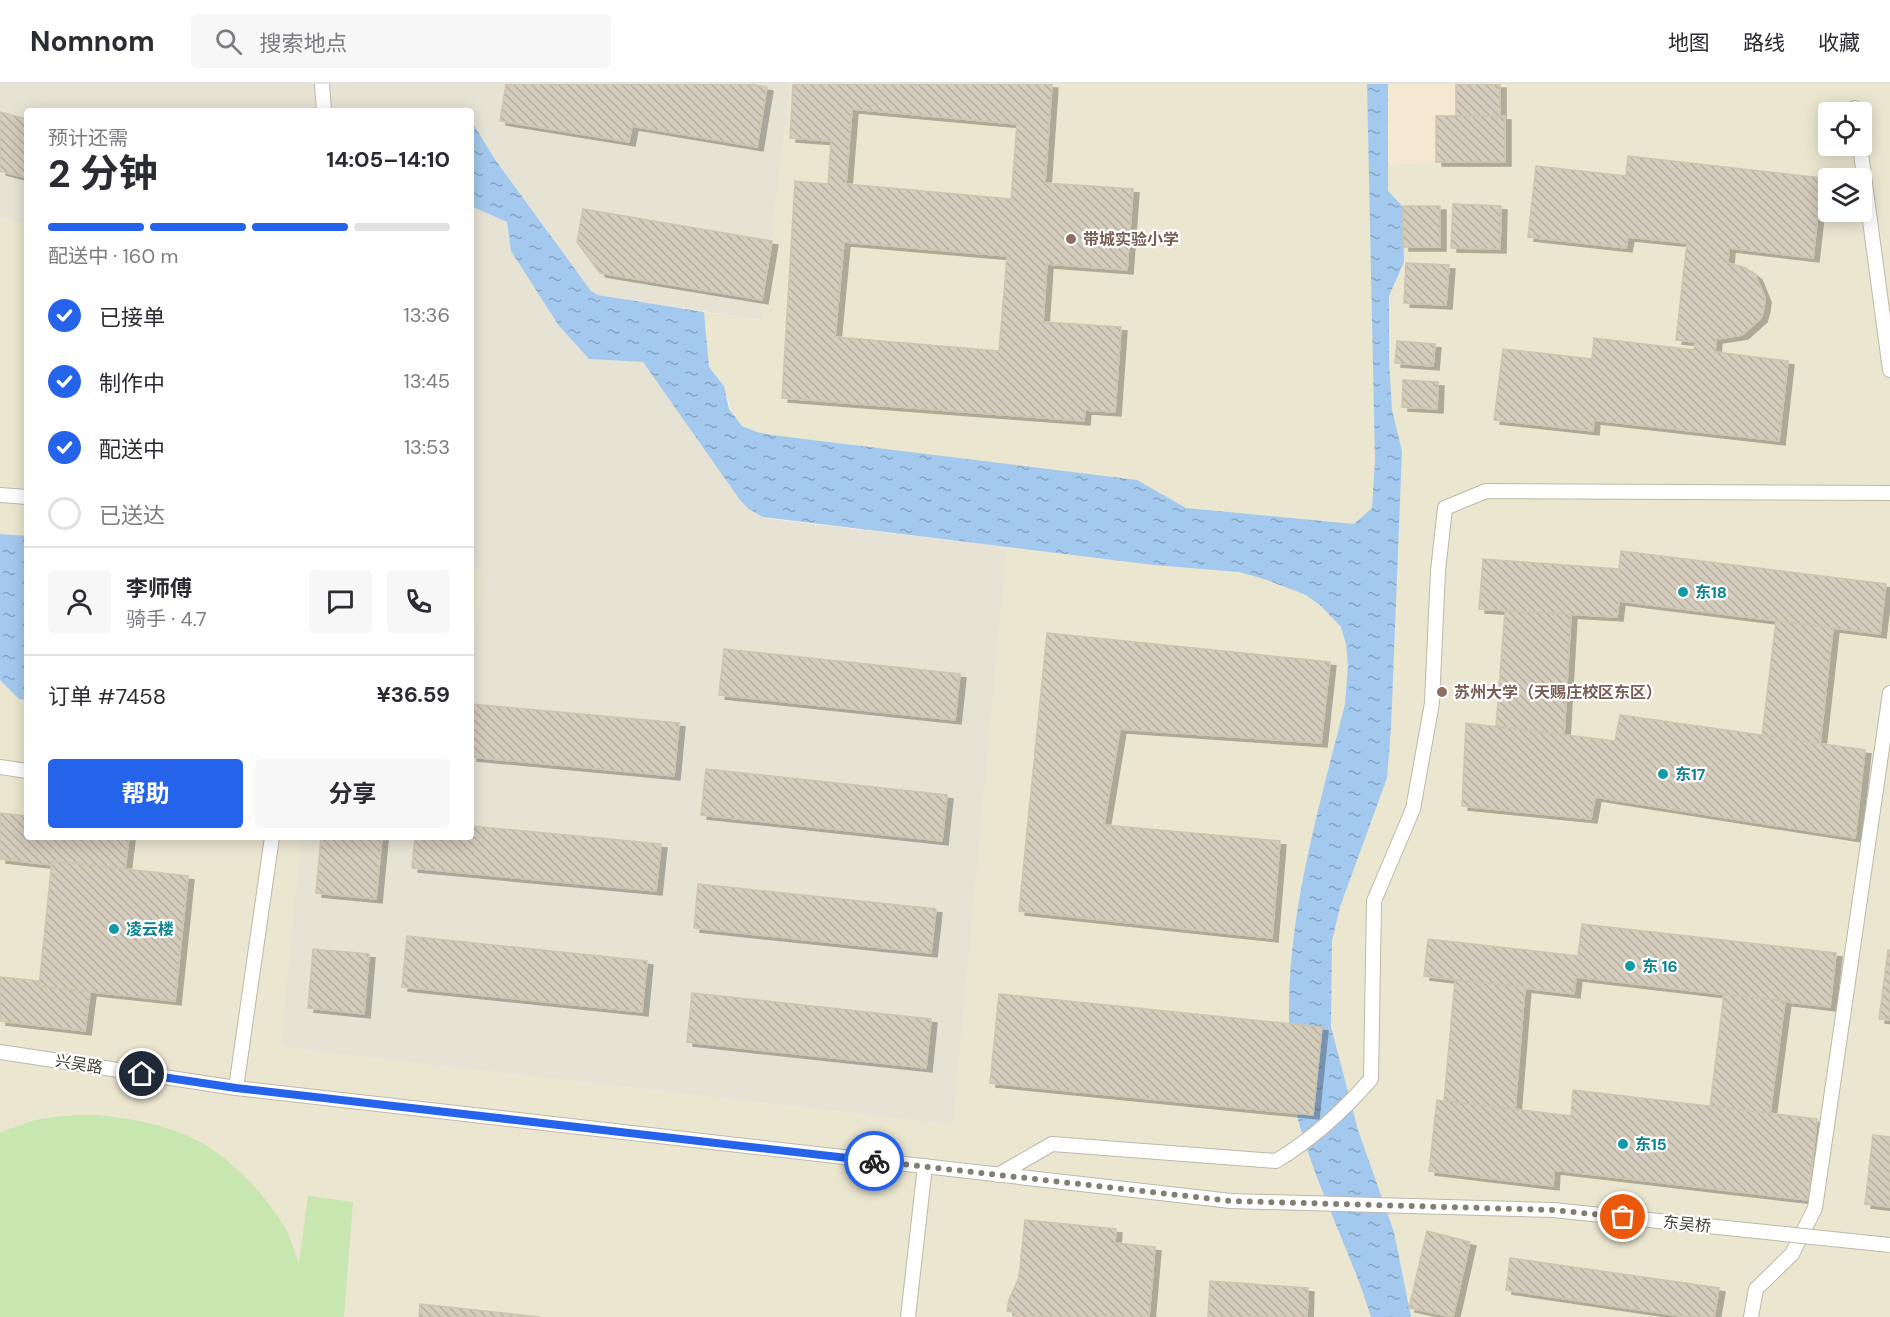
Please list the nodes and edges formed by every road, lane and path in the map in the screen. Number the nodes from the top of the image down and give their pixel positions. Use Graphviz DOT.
graph roads {
  1 [pos="322,84"];
  2 [pos="324,108"];
  3 [pos="1861,156"];
  4 [pos="1890,370"];
  5 [pos="1890,493"];
  6 [pos="0,495"];
  7 [pos="24,497"];
  8 [pos="1890,693"];
  9 [pos="0,767"];
  10 [pos="24,771"];
  11 [pos="272,840"];
  12 [pos="0,1052"];
  13 [pos="236,1088"];
  14 [pos="925,1166"];
  15 [pos="998,1175"];
  16 [pos="1231,1201"];
  17 [pos="1890,1245"];
  18 [pos="908,1317"];
  19 [pos="1750,1317"];
  1 -- 2 [label="lane"];
  3 -- 4 [label="lane"];
  5 -- 15 [label="lane"];
  6 -- 7 [label="lane"];
  8 -- 19 [label="lane"];
  9 -- 10 [label="lane"];
  11 -- 13 [label="lane"];
  12 -- 13 [label="lane, 兴吴路"];
  13 -- 14 [label="lane, 兴吴路"];
  14 -- 15 [label="lane, 兴吴路"];
  14 -- 18 [label="lane"];
  15 -- 16 [label="lane, 兴吴路"];
  16 -- 17 [label="lane, 东吴桥, bridge"];
}
